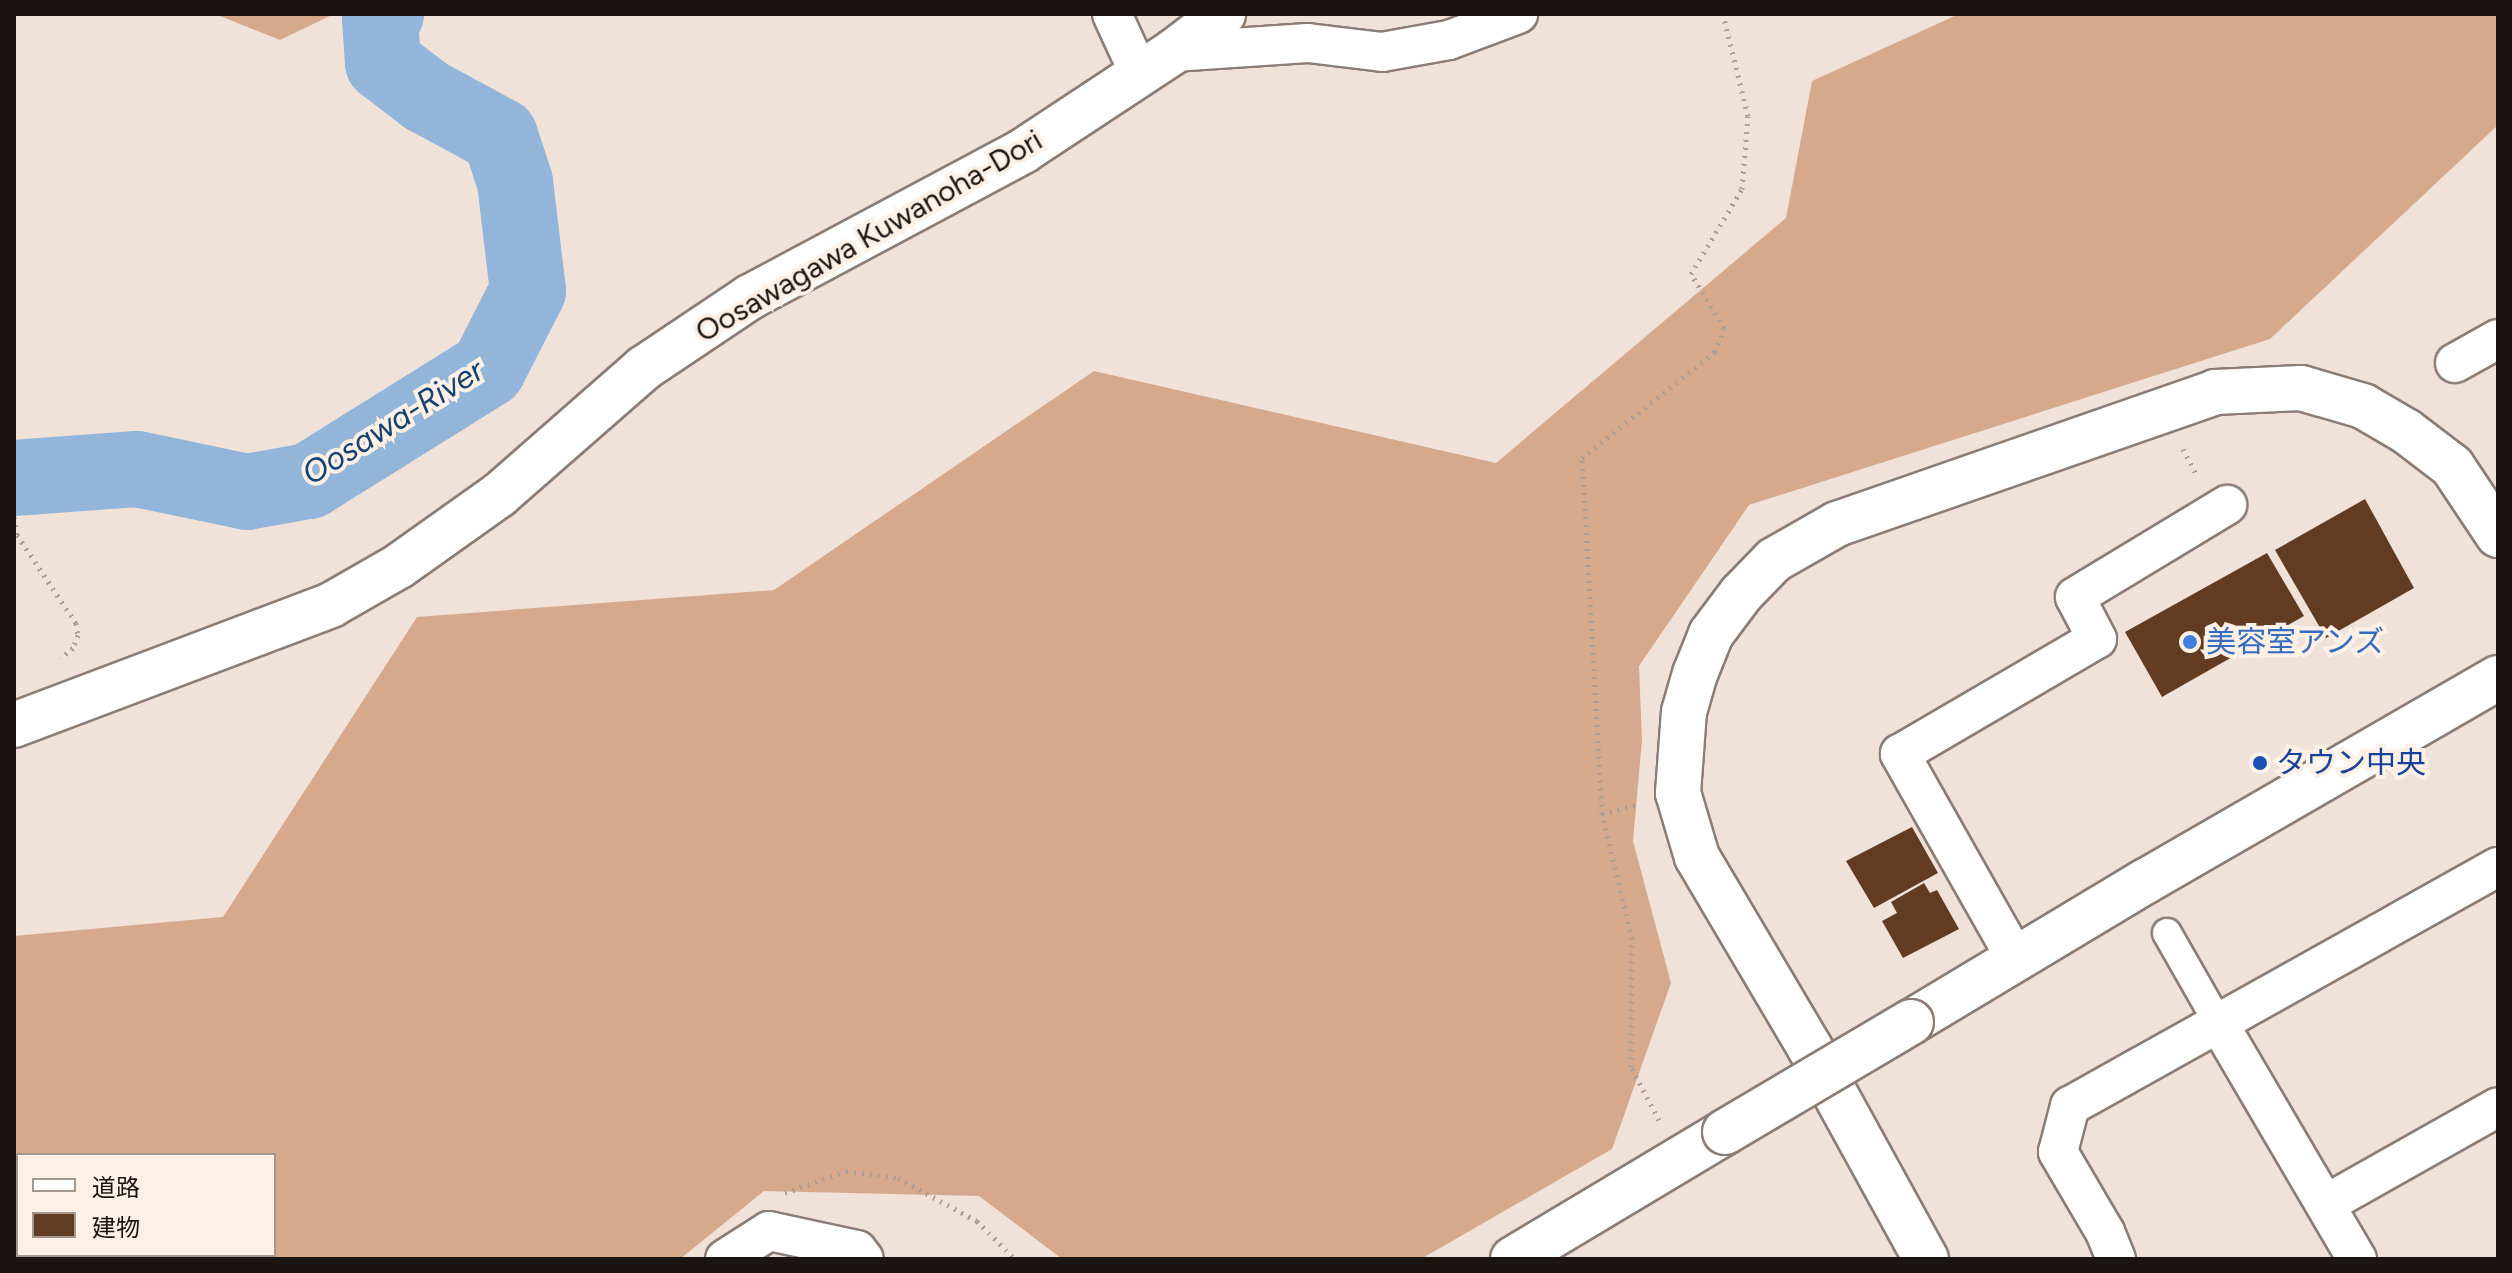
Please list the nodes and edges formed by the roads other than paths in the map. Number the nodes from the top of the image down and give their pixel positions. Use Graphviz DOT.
graph roads {
  1 [pos="1112,14"];
  2 [pos="1223,14"];
  3 [pos="1518,14"];
  4 [pos="1156,62"];
  5 [pos="2498,339"];
  6 [pos="2455,363"];
  7 [pos="2227,505"];
  8 [pos="2498,535"];
  9 [pos="2498,678"];
  10 [pos="14,725"];
  11 [pos="2498,867"];
  12 [pos="2167,933"];
  13 [pos="2016,959"];
  14 [pos="2219,1024"];
  15 [pos="2498,1107"];
  16 [pos="2326,1204"];
  17 [pos="725,1259"];
  18 [pos="864,1259"];
  19 [pos="1513,1259"];
  20 [pos="1926,1259"];
  21 [pos="2116,1259"];
  22 [pos="2357,1259"];
  1 -- 4 [label="street"];
  2 -- 4 [label="street, Oosawagawa Kuwanoha-Dori"];
  3 -- 4 [label="street"];
  4 -- 10 [label="street, Oosawagawa Kuwanoha-Dori"];
  5 -- 6 [label="street"];
  7 -- 13 [label="street"];
  8 -- 20 [label="street"];
  9 -- 13 [label="street"];
  11 -- 14 [label="street"];
  12 -- 14 [label="street"];
  13 -- 19 [label="street, bridge"];
  14 -- 16 [label="street"];
  14 -- 21 [label="street"];
  15 -- 16 [label="street"];
  16 -- 22 [label="street"];
  17 -- 18 [label="street"];
}
